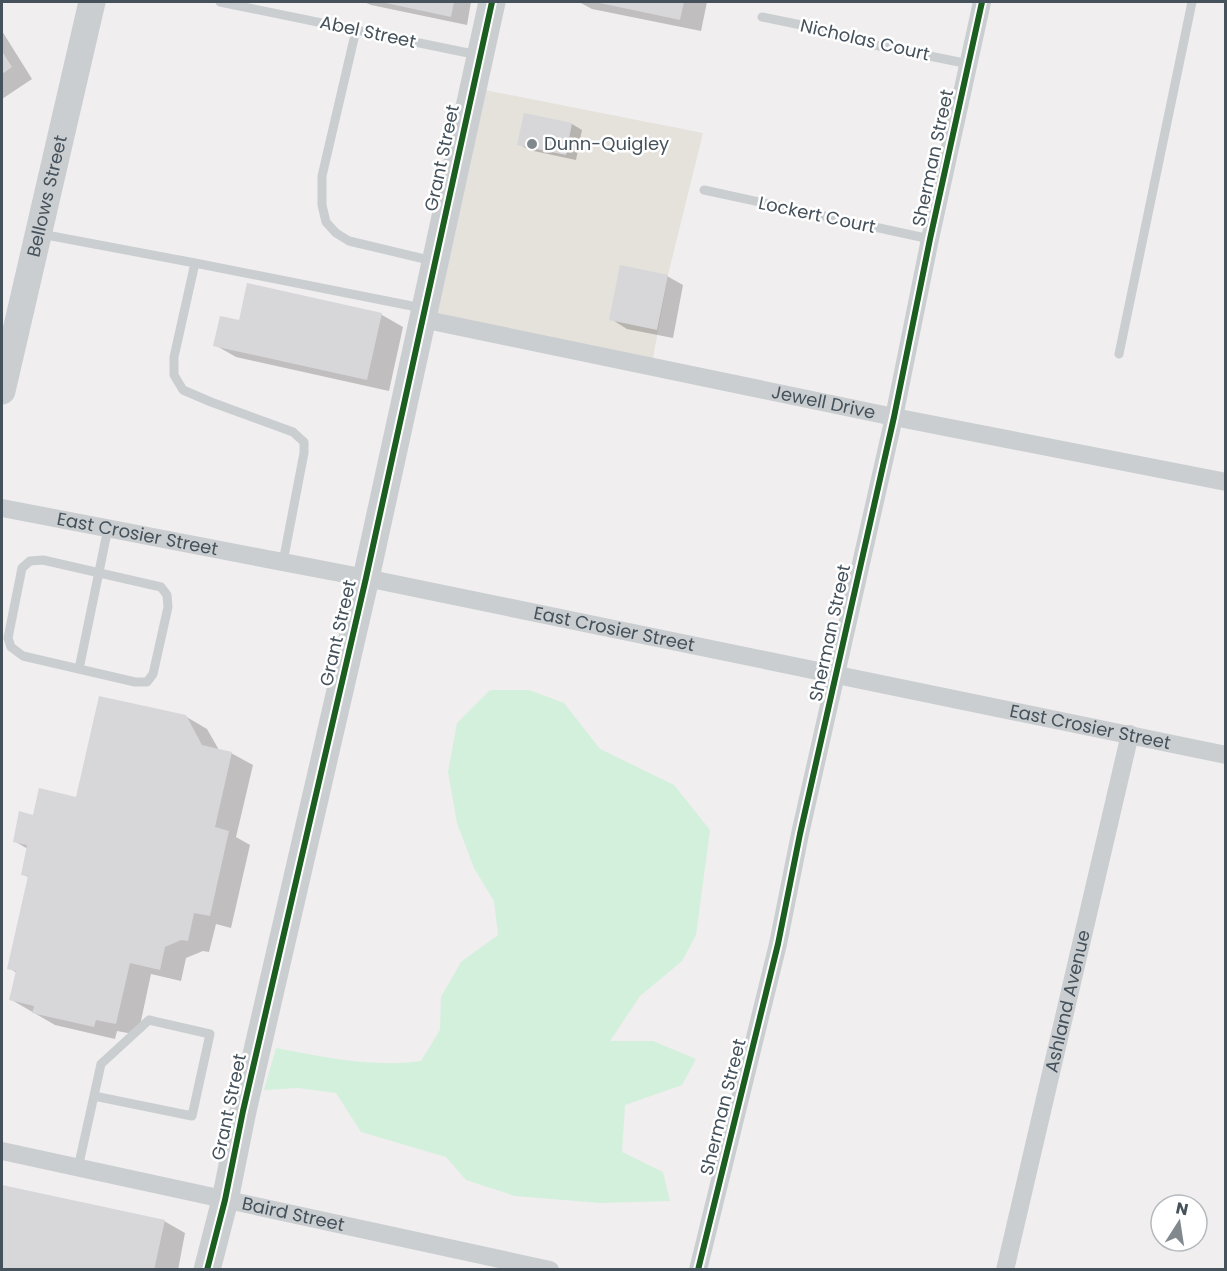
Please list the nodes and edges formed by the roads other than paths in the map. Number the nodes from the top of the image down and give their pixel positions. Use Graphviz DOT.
graph roads {
  1 [pos="92,2"];
  2 [pos="220,2"];
  3 [pos="492,2"];
  4 [pos="982,2"];
  5 [pos="1192,2"];
  6 [pos="762,16"];
  7 [pos="356,30"];
  8 [pos="480,55"];
  9 [pos="969,64"];
  10 [pos="704,190"];
  11 [pos="38,233"];
  12 [pos="930,239"];
  13 [pos="435,261"];
  14 [pos="195,263"];
  15 [pos="423,314"];
  16 [pos="1119,354"];
  17 [pos="2,391"];
  18 [pos="894,417"];
  19 [pos="1226,482"];
  20 [pos="2,507"];
  21 [pos="108,528"];
  22 [pos="283,562"];
  23 [pos="99,573"];
  24 [pos="366,578"];
  25 [pos="79,669"];
  26 [pos="836,675"];
  27 [pos="1130,734"];
  28 [pos="1226,755"];
  29 [pos="94,1096"];
  30 [pos="2,1151"];
  31 [pos="78,1168"];
  32 [pos="225,1200"];
  33 [pos="207,1269"];
  34 [pos="550,1269"];
  35 [pos="698,1269"];
  36 [pos="1005,1269"];
  1 -- 11 [label="street, Bellows Street"];
  2 -- 7 [label="lane, Abel Street"];
  3 -- 8 [label="street, Grant Street"];
  4 -- 9 [label="street, Sherman Street"];
  5 -- 16 [label="lane"];
  6 -- 9 [label="lane, Nicholas Court"];
  7 -- 8 [label="lane, Abel Street"];
  7 -- 13 [label="lane"];
  8 -- 13 [label="street, Grant Street"];
  9 -- 12 [label="street, Sherman Street"];
  10 -- 12 [label="lane, Lockert Court"];
  11 -- 14 [label="lane"];
  11 -- 17 [label="street, Bellows Street"];
  12 -- 18 [label="street, Sherman Street"];
  13 -- 15 [label="street, Grant Street"];
  14 -- 15 [label="lane"];
  14 -- 22 [label="lane"];
  15 -- 18 [label="street, Jewell Drive"];
  15 -- 24 [label="street, Grant Street"];
  18 -- 19 [label="street, Jewell Drive"];
  18 -- 26 [label="street, Sherman Street"];
  20 -- 21 [label="street, East Crosier Street"];
  21 -- 22 [label="street, East Crosier Street"];
  21 -- 23 [label="lane"];
  22 -- 24 [label="street, East Crosier Street"];
  23 -- 25 [label="lane"];
  23 -- 25 [label="lane"];
  23 -- 25 [label="lane"];
  24 -- 26 [label="street, East Crosier Street"];
  24 -- 32 [label="street, Grant Street"];
  26 -- 27 [label="street, East Crosier Street"];
  26 -- 35 [label="street, Sherman Street"];
  27 -- 28 [label="street, East Crosier Street"];
  27 -- 36 [label="street, Ashland Avenue"];
  29 -- 29 [label="lane"];
  29 -- 31 [label="lane"];
  30 -- 31 [label="street, Baird Street"];
  31 -- 32 [label="street, Baird Street"];
  32 -- 33 [label="street, Grant Street"];
  32 -- 34 [label="street, Baird Street"];
}
